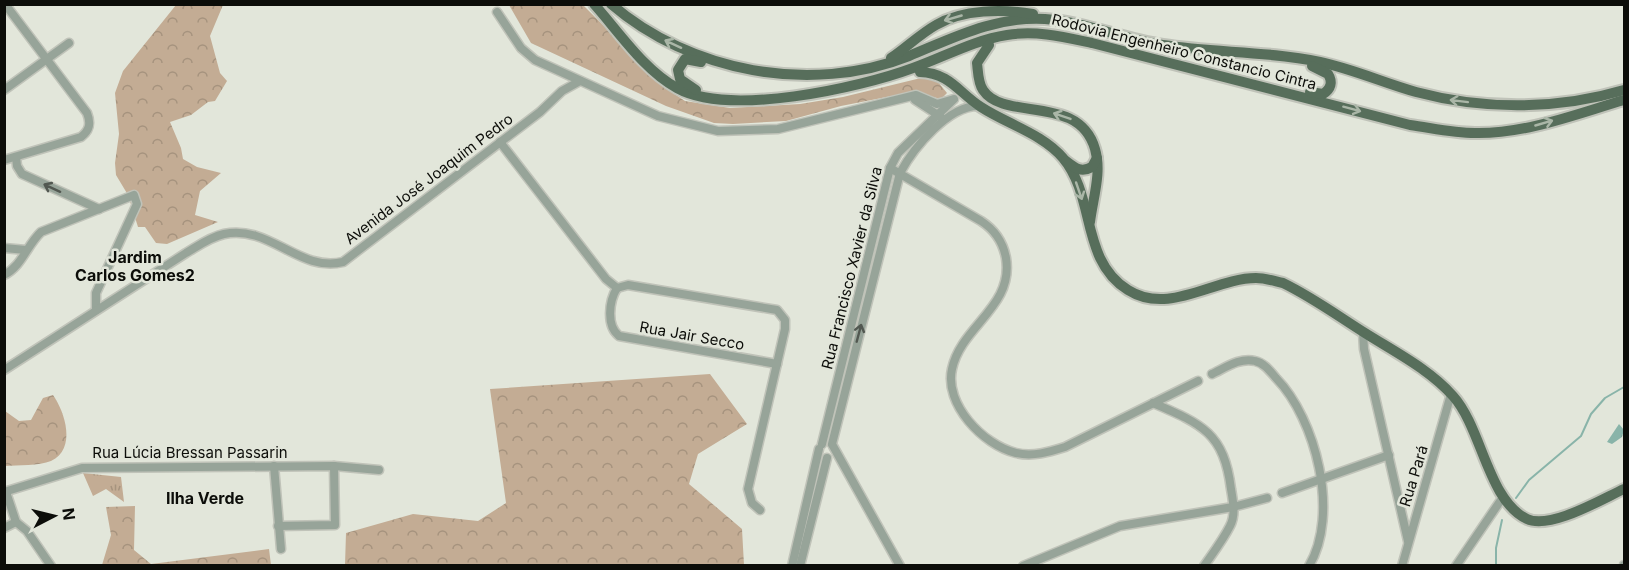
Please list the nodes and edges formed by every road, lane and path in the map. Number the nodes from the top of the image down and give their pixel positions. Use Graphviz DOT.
graph roads {
  1 [pos="5,4"];
  2 [pos="594,4"];
  3 [pos="611,4"];
  4 [pos="496,12"];
  5 [pos="1052,20"];
  6 [pos="973,28"];
  7 [pos="69,43"];
  8 [pos="989,45"];
  9 [pos="1138,55"];
  10 [pos="48,60"];
  11 [pos="1163,61"];
  12 [pos="878,66"];
  13 [pos="920,72"];
  14 [pos="579,81"];
  15 [pos="957,86"];
  16 [pos="4,90"];
  17 [pos="1624,90"];
  18 [pos="824,91"];
  19 [pos="909,98"];
  20 [pos="954,99"];
  21 [pos="1624,100"];
  22 [pos="979,106"];
  23 [pos="939,116"];
  24 [pos="500,142"];
  25 [pos="16,157"];
  26 [pos="1097,158"];
  27 [pos="1064,159"];
  28 [pos="4,160"];
  29 [pos="890,168"];
  30 [pos="900,173"];
  31 [pos="99,209"];
  32 [pos="1090,225"];
  33 [pos="4,248"];
  34 [pos="26,250"];
  35 [pos="4,276"];
  36 [pos="617,288"];
  37 [pos="96,310"];
  38 [pos="1363,332"];
  39 [pos="777,364"];
  40 [pos="4,370"];
  41 [pos="1212,374"];
  42 [pos="1198,381"];
  43 [pos="1451,394"];
  44 [pos="1153,403"];
  45 [pos="832,445"];
  46 [pos="820,447"];
  47 [pos="1389,455"];
  48 [pos="828,458"];
  49 [pos="274,466"];
  50 [pos="333,466"];
  51 [pos="379,470"];
  52 [pos="819,473"];
  53 [pos="848,473"];
  54 [pos="1321,479"];
  55 [pos="1624,489"];
  56 [pos="5,492"];
  57 [pos="1282,493"];
  58 [pos="1503,497"];
  59 [pos="1267,498"];
  60 [pos="1233,507"];
  61 [pos="760,510"];
  62 [pos="16,522"];
  63 [pos="278,526"];
  64 [pos="5,531"];
  65 [pos="1408,541"];
  66 [pos="281,549"];
  67 [pos="51,566"];
  68 [pos="792,566"];
  69 [pos="800,566"];
  70 [pos="900,566"];
  71 [pos="1023,566"];
  72 [pos="1204,566"];
  73 [pos="1309,566"];
  74 [pos="1402,566"];
  75 [pos="1456,566"];
  1 -- 10 [label="street"];
  2 -- 18 [label="main road, Rodovia Engenheiro Constancio Cintra"];
  12 -- 3 [label="main road, Rodovia Engenheiro Constancio Cintra, one-way"];
  4 -- 14 [label="street"];
  5 -- 6 [label="main road, Rodovia Engenheiro Constancio Cintra"];
  5 -- 12 [label="main road, one-way"];
  17 -- 5 [label="main road, Rodovia Engenheiro Constancio Cintra, one-way"];
  6 -- 11 [label="main road"];
  6 -- 12 [label="main road, Rodovia Engenheiro Constancio Cintra"];
  7 -- 10 [label="street"];
  8 -- 9 [label="main road"];
  8 -- 13 [label="main road"];
  26 -- 8 [label="main road, one-way"];
  9 -- 11 [label="main road, Rodovia Engenheiro Constancio Cintra"];
  9 -- 18 [label="main road, Rodovia Engenheiro Constancio Cintra"];
  10 -- 16 [label="street"];
  10 -- 25 [label="street"];
  11 -- 21 [label="main road, Rodovia Engenheiro Constancio Cintra, one-way"];
  12 -- 18 [label="main road"];
  13 -- 15 [label="main road"];
  13 -- 18 [label="main road"];
  14 -- 19 [label="street"];
  14 -- 24 [label="street, Avenida José Joaquim Pedro"];
  15 -- 20 [label="street, Rua Francisco Xavier da Silva"];
  15 -- 22 [label="main road"];
  19 -- 20 [label="street"];
  19 -- 23 [label="street"];
  20 -- 23 [label="street, Rua Francisco Xavier da Silva"];
  22 -- 23 [label="street, Rua Francisco Xavier da Silva"];
  22 -- 27 [label="main road"];
  23 -- 29 [label="street, Rua Francisco Xavier da Silva"];
  23 -- 30 [label="street, Rua Francisco Xavier da Silva"];
  24 -- 36 [label="street"];
  24 -- 37 [label="street, Avenida José Joaquim Pedro"];
  25 -- 28 [label="street"];
  31 -- 25 [label="street, one-way"];
  26 -- 27 [label="main road"];
  26 -- 32 [label="main road"];
  27 -- 32 [label="main road, one-way"];
  29 -- 30 [label="street"];
  29 -- 46 [label="street, Rua Francisco Xavier da Silva"];
  30 -- 44 [label="street"];
  45 -- 30 [label="street, Rua Francisco Xavier da Silva, one-way"];
  31 -- 34 [label="street"];
  31 -- 37 [label="street"];
  32 -- 38 [label="main road"];
  33 -- 34 [label="street"];
  34 -- 35 [label="street"];
  36 -- 39 [label="street, Rua Jair Secco"];
  36 -- 39 [label="street"];
  37 -- 40 [label="street, Avenida José Joaquim Pedro"];
  38 -- 43 [label="main road"];
  38 -- 47 [label="street"];
  39 -- 61 [label="street"];
  41 -- 54 [label="street"];
  42 -- 44 [label="street"];
  43 -- 58 [label="main road"];
  43 -- 65 [label="street, Rua Pará"];
  44 -- 60 [label="street"];
  45 -- 46 [label="street"];
  45 -- 48 [label="street, Rua Francisco Xavier da Silva"];
  45 -- 53 [label="street"];
  46 -- 48 [label="street"];
  46 -- 52 [label="street, Rua Francisco Xavier da Silva"];
  47 -- 54 [label="street"];
  47 -- 65 [label="street"];
  48 -- 52 [label="street, Rua Francisco Xavier da Silva"];
  48 -- 53 [label="street"];
  49 -- 50 [label="street, Rua Lúcia Bressan Passarin"];
  49 -- 56 [label="street, Rua Lúcia Bressan Passarin"];
  49 -- 63 [label="street"];
  50 -- 51 [label="street, Rua Lúcia Bressan Passarin"];
  50 -- 63 [label="street"];
  52 -- 68 [label="street, Rua Francisco Xavier da Silva"];
  52 -- 69 [label="street, Rua Francisco Xavier da Silva"];
  53 -- 70 [label="street"];
  54 -- 57 [label="street"];
  54 -- 73 [label="street"];
  55 -- 58 [label="main road"];
  56 -- 62 [label="street"];
  58 -- 75 [label="street"];
  59 -- 60 [label="street"];
  60 -- 71 [label="street"];
  60 -- 72 [label="street"];
  62 -- 64 [label="street"];
  62 -- 67 [label="street"];
  63 -- 66 [label="street"];
  65 -- 74 [label="street, Rua Pará"];
}
